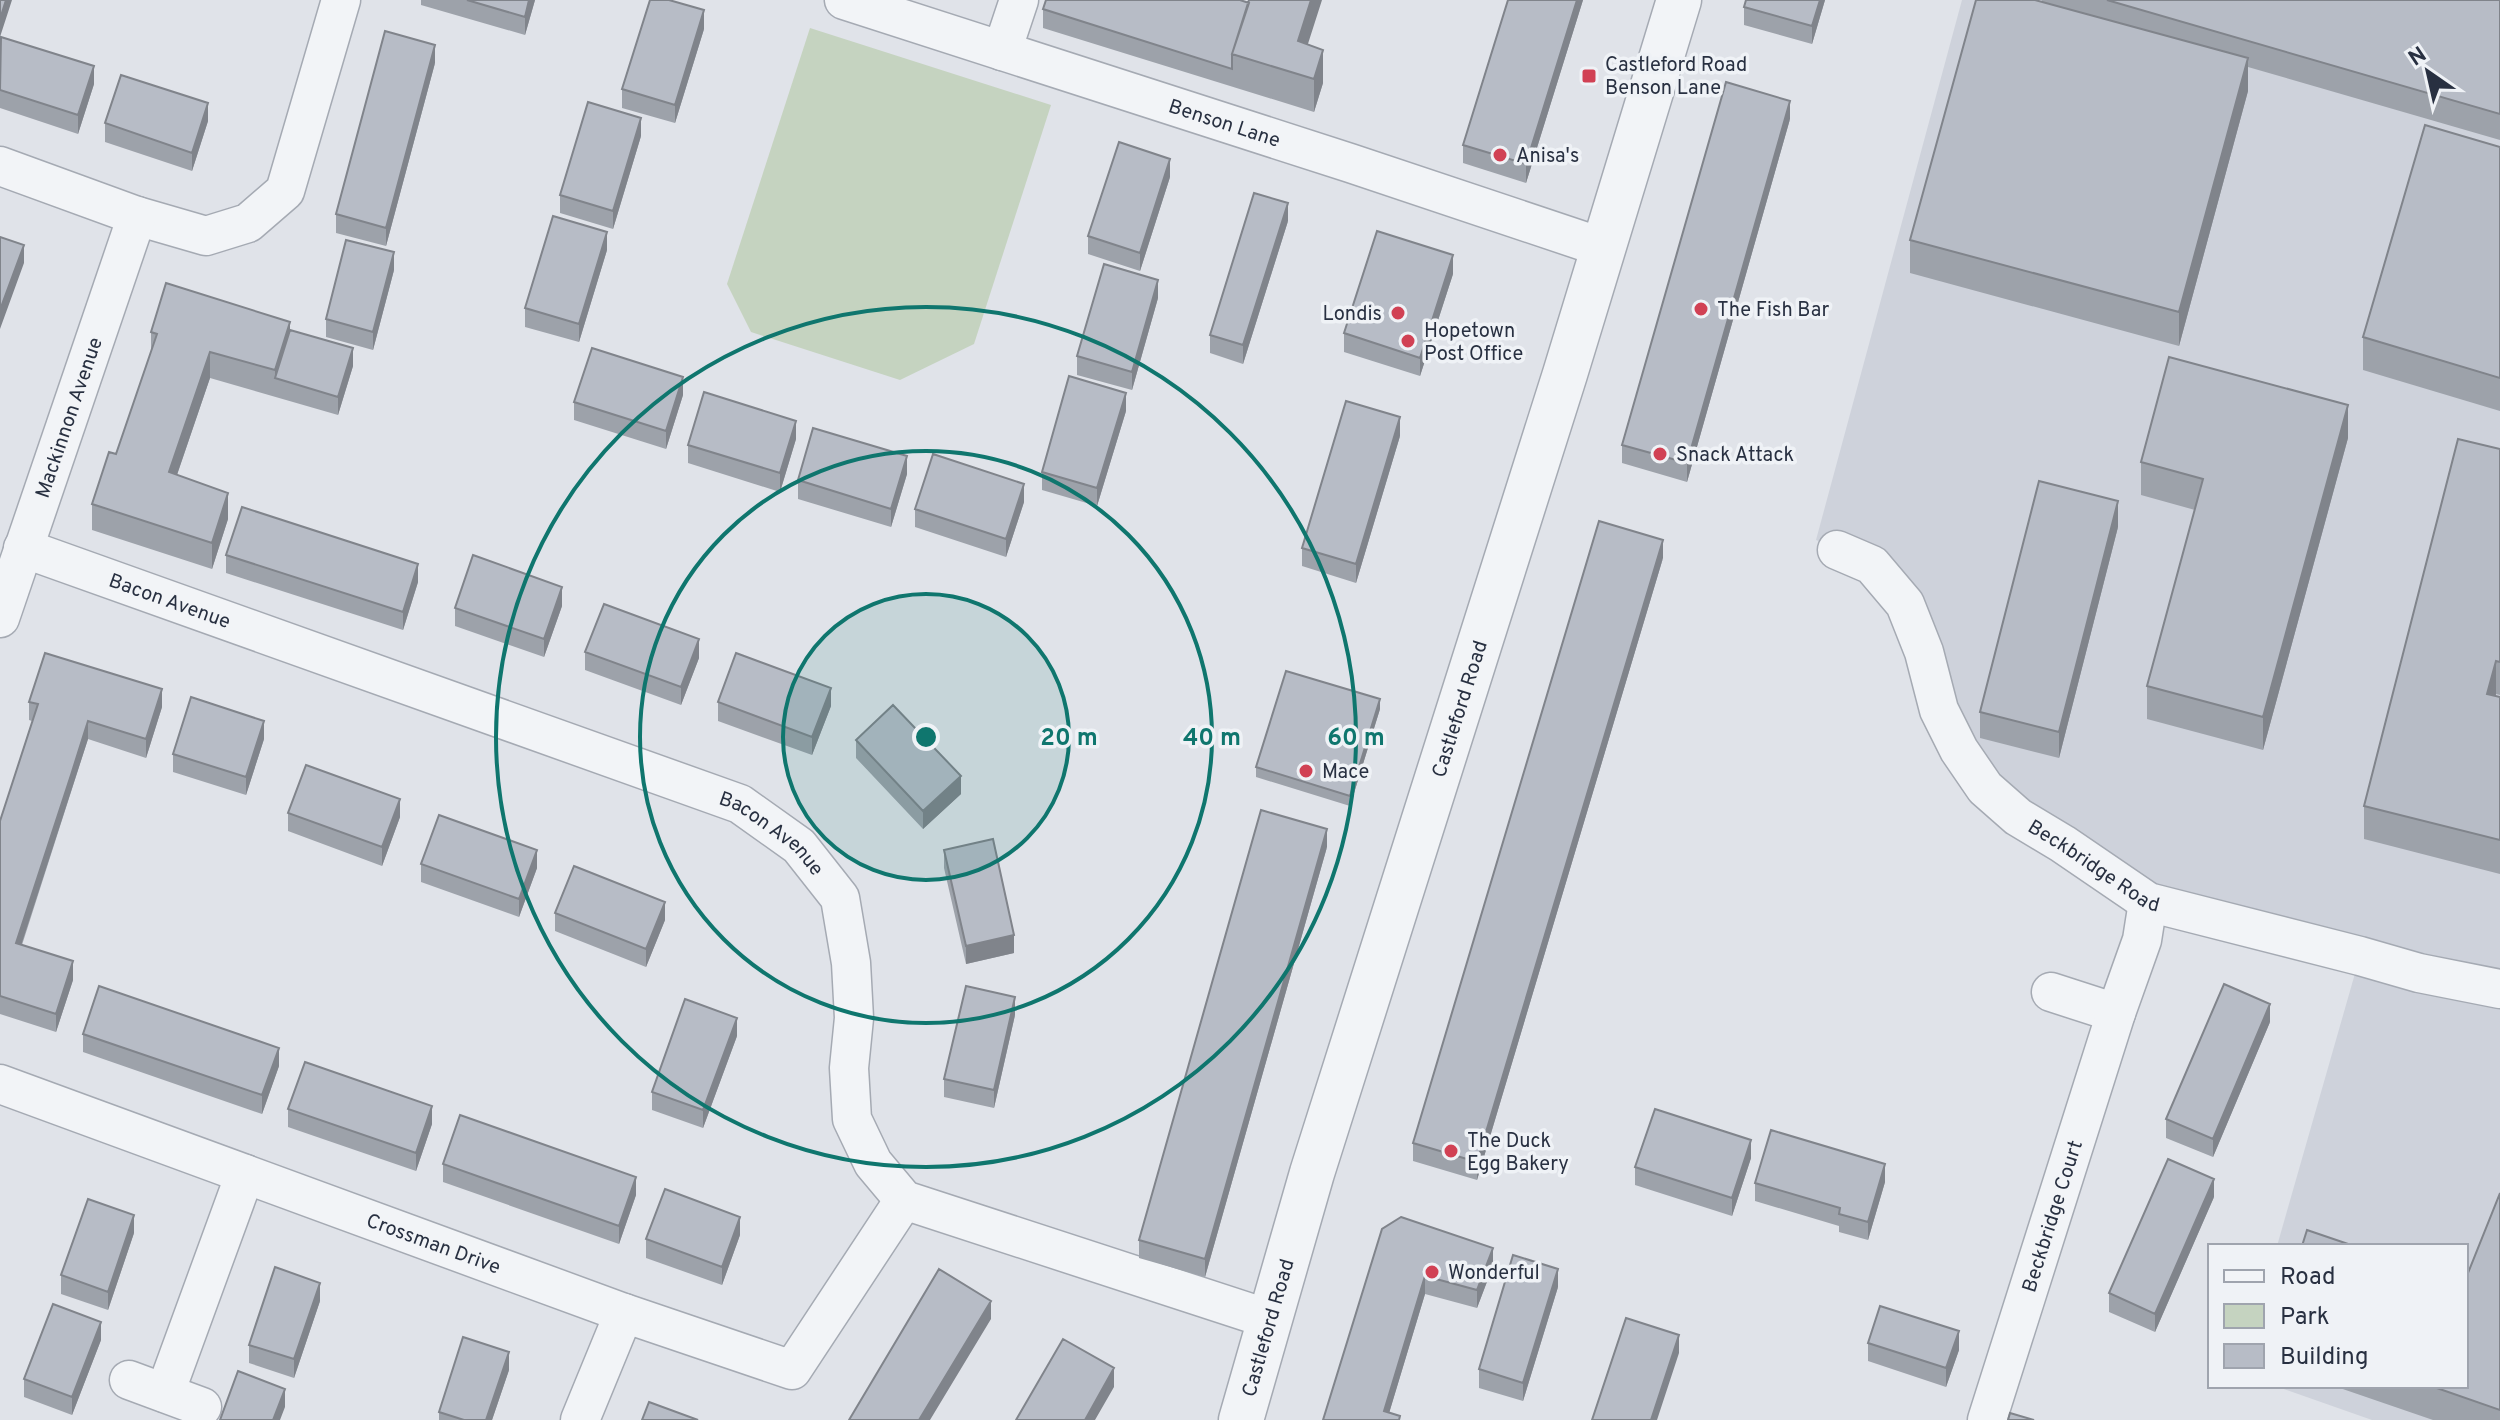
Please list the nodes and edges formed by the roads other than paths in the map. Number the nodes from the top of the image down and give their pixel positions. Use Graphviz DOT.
graph roads {
  1 [pos="341,0"];
  2 [pos="844,0"];
  3 [pos="1019,0"];
  4 [pos="1679,0"];
  5 [pos="1002,51"];
  6 [pos="0,166"];
  7 [pos="137,216"];
  8 [pos="1604,248"];
  9 [pos="23,548"];
  10 [pos="1837,550"];
  11 [pos="0,618"];
  12 [pos="2148,902"];
  13 [pos="2500,989"];
  14 [pos="2051,992"];
  15 [pos="2116,1013"];
  16 [pos="0,1084"];
  17 [pos="245,1174"];
  18 [pos="904,1200"];
  19 [pos="624,1313"];
  20 [pos="1272,1320"];
  21 [pos="129,1380"];
  22 [pos="165,1393"];
  23 [pos="202,1407"];
  24 [pos="580,1420"];
  25 [pos="1241,1420"];
  26 [pos="1987,1420"];
  1 -- 7 [label="street"];
  2 -- 5 [label="street, Benson Lane"];
  3 -- 5 [label="street"];
  4 -- 8 [label="street, Castleford Road"];
  5 -- 8 [label="street, Benson Lane"];
  6 -- 7 [label="street"];
  7 -- 9 [label="street, Mackinnon Avenue"];
  8 -- 20 [label="street, Castleford Road"];
  9 -- 11 [label="street, Mackinnon Avenue"];
  9 -- 18 [label="street, Bacon Avenue"];
  10 -- 12 [label="street, Beckbridge Road"];
  12 -- 13 [label="street, Beckbridge Road"];
  12 -- 15 [label="street, Beckbridge Court"];
  14 -- 15 [label="street"];
  15 -- 26 [label="street, Beckbridge Court"];
  16 -- 17 [label="street, Crossman Drive"];
  17 -- 19 [label="street, Crossman Drive"];
  17 -- 22 [label="street"];
  18 -- 19 [label="street, Crossman Drive"];
  18 -- 20 [label="street"];
  19 -- 24 [label="street"];
  20 -- 25 [label="street, Castleford Road"];
  21 -- 22 [label="street"];
  22 -- 23 [label="street"];
}
